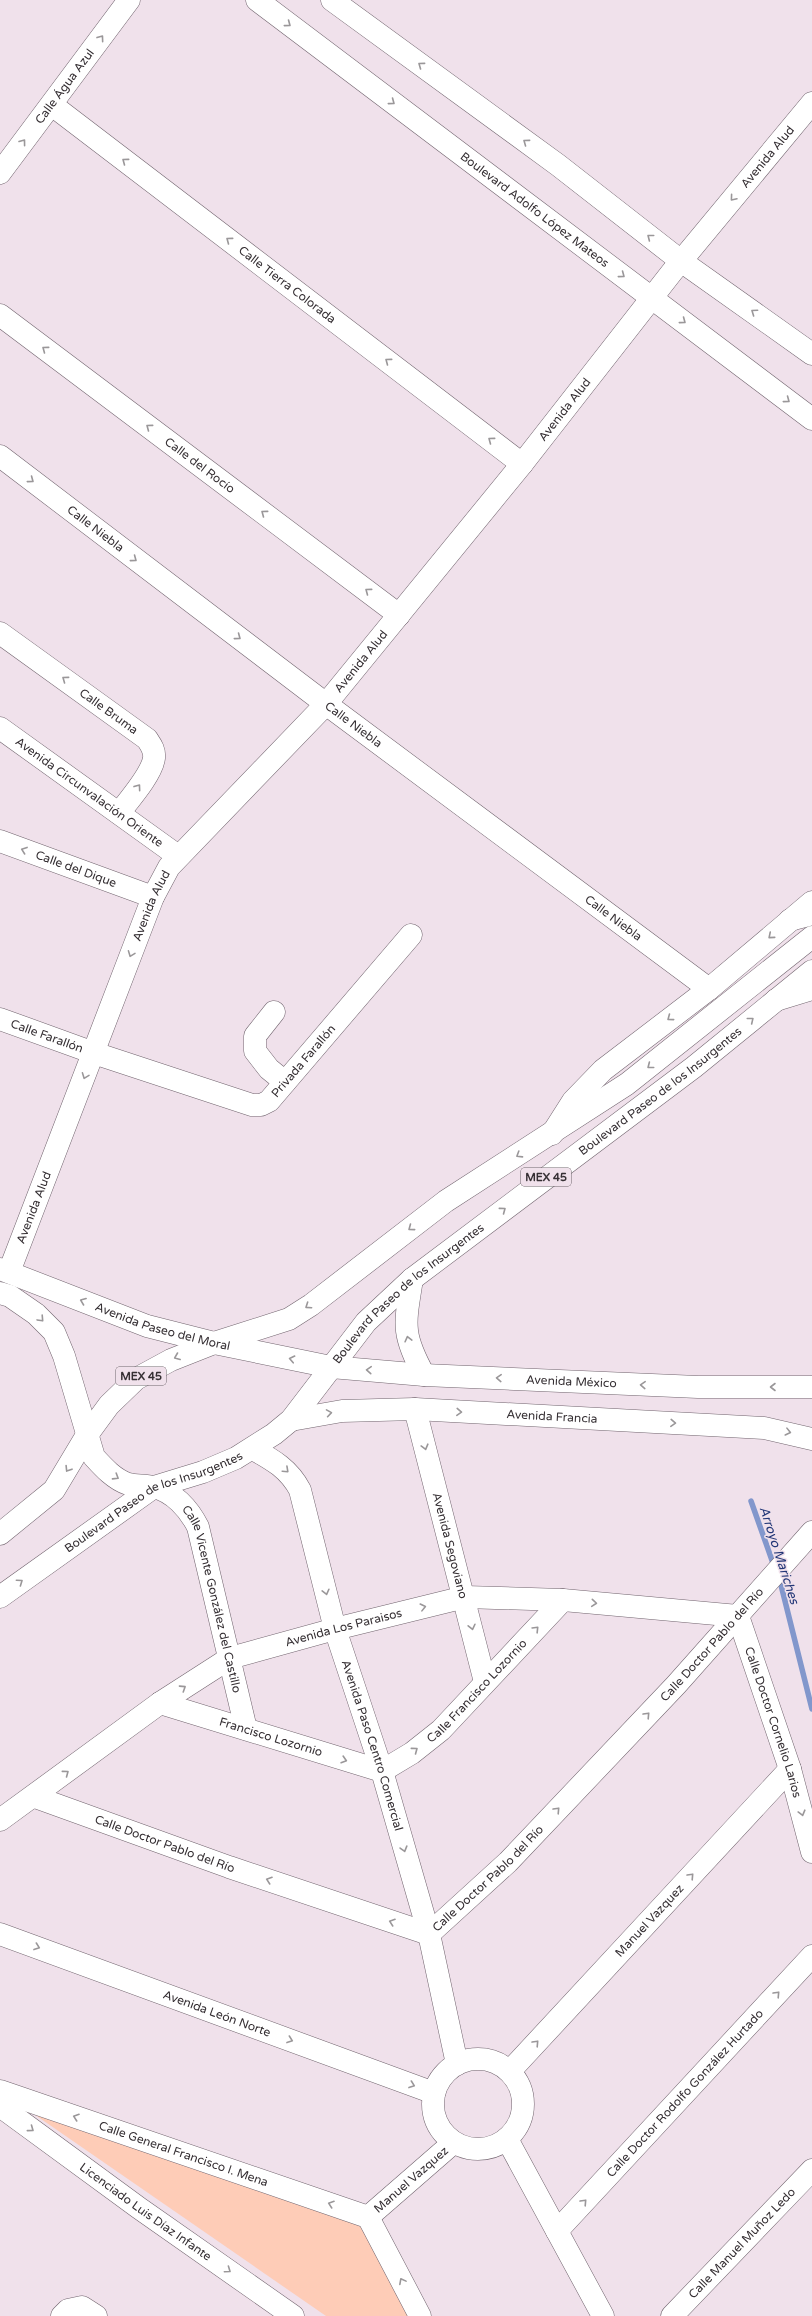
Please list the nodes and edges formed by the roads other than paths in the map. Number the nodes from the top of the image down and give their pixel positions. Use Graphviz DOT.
graph roads {
  1 [pos="128,0"];
  2 [pos="257,0"];
  3 [pos="332,0"];
  4 [pos="812,103"];
  5 [pos="52,105"];
  6 [pos="0,173"];
  7 [pos="680,261"];
  8 [pos="652,298"];
  9 [pos="0,315"];
  10 [pos="812,354"];
  11 [pos="812,419"];
  12 [pos="0,456"];
  13 [pos="522,464"];
  14 [pos="399,615"];
  15 [pos="0,633"];
  16 [pos="326,704"];
  17 [pos="0,728"];
  18 [pos="119,813"];
  19 [pos="0,841"];
  20 [pos="178,856"];
  21 [pos="153,897"];
  22 [pos="812,902"];
  23 [pos="812,914"];
  24 [pos="790,920"];
  25 [pos="411,935"];
  26 [pos="812,937"];
  27 [pos="812,971"];
  28 [pos="709,989"];
  29 [pos="812,989"];
  30 [pos="775,1001"];
  31 [pos="274,1012"];
  32 [pos="0,1019"];
  33 [pos="94,1053"];
  34 [pos="285,1082"];
  35 [pos="552,1134"];
  36 [pos="4,1271"];
  37 [pos="412,1279"];
  38 [pos="0,1293"];
  39 [pos="214,1343"];
  40 [pos="330,1368"];
  41 [pos="424,1375"];
  42 [pos="812,1387"];
  43 [pos="415,1409"];
  44 [pos="291,1420"];
  45 [pos="87,1435"];
  46 [pos="812,1439"];
  47 [pos="253,1448"];
  48 [pos="154,1487"];
  49 [pos="0,1534"];
  50 [pos="810,1543"];
  51 [pos="0,1597"];
  52 [pos="465,1597"];
  53 [pos="563,1600"];
  54 [pos="738,1616"];
  55 [pos="336,1629"];
  56 [pos="230,1658"];
  57 [pos="485,1682"];
  58 [pos="160,1703"];
  59 [pos="246,1729"];
  60 [pos="790,1769"];
  61 [pos="382,1771"];
  62 [pos="35,1797"];
  63 [pos="0,1820"];
  64 [pos="812,1852"];
  65 [pos="0,1934"];
  66 [pos="429,1934"];
  67 [pos="812,1956"];
  68 [pos="457,2064"];
  69 [pos="510,2071"];
  70 [pos="0,2091"];
  71 [pos="434,2093"];
  72 [pos="0,2106"];
  73 [pos="507,2139"];
  74 [pos="453,2143"];
  75 [pos="812,2170"];
  76 [pos="368,2217"];
  77 [pos="557,2231"];
  78 [pos="89,2312"];
  79 [pos="62,2316"];
  80 [pos="293,2316"];
  81 [pos="420,2316"];
  82 [pos="603,2316"];
  83 [pos="672,2316"];
  5 -- 1 [label="street, Calle Água Azul, one-way"];
  2 -- 8 [label="street, Boulevard Adolfo López Mateos, one-way"];
  7 -- 3 [label="street, one-way"];
  4 -- 7 [label="street, Avenida Alud, one-way"];
  6 -- 5 [label="street, Calle Água Azul, one-way"];
  13 -- 5 [label="street, Calle Tierra Colorada, one-way"];
  7 -- 8 [label="street, Avenida Alud"];
  10 -- 7 [label="street, one-way"];
  8 -- 11 [label="street, Boulevard Adolfo López Mateos, one-way"];
  8 -- 13 [label="street, Avenida Alud"];
  14 -- 9 [label="street, Calle del Rocío, one-way"];
  12 -- 16 [label="street, Calle Niebla, one-way"];
  13 -- 14 [label="street, Avenida Alud"];
  14 -- 16 [label="street, Avenida Alud"];
  18 -- 15 [label="street, Calle Bruma, one-way"];
  16 -- 20 [label="street, Avenida Alud"];
  16 -- 28 [label="street, Calle Niebla"];
  17 -- 18 [label="street, Avenida Circunvalación Oriente"];
  18 -- 20 [label="street, Avenida Circunvalación Oriente"];
  21 -- 19 [label="street, Calle del Dique, one-way"];
  20 -- 21 [label="street, Avenida Alud"];
  21 -- 33 [label="street, Avenida Alud, one-way"];
  22 -- 24 [label="street"];
  23 -- 24 [label="street"];
  24 -- 28 [label="street, one-way"];
  25 -- 34 [label="street, Privada Farallón"];
  26 -- 35 [label="street, Boulevard Paseo de los Insurgentes / MEX 45, one-way"];
  27 -- 30 [label="street, Boulevard Paseo de los Insurgentes"];
  28 -- 35 [label="street, one-way"];
  29 -- 30 [label="street"];
  37 -- 30 [label="street, Boulevard Paseo de los Insurgentes / MEX 45, one-way"];
  31 -- 34 [label="street"];
  32 -- 33 [label="street, Calle Farallón"];
  33 -- 34 [label="street, Privada Farallón"];
  33 -- 36 [label="street, Avenida Alud, one-way"];
  35 -- 39 [label="street, Boulevard Paseo de los Insurgentes / MEX 45, one-way"];
  39 -- 36 [label="street, Avenida Paseo del Moral, one-way"];
  37 -- 40 [label="street, Boulevard Paseo de los Insurgentes / MEX 45"];
  41 -- 37 [label="street, one-way"];
  38 -- 45 [label="street, one-way"];
  40 -- 39 [label="street, Avenida Paseo del Moral, one-way"];
  39 -- 45 [label="street, Boulevard Paseo de los Insurgentes / MEX 45, one-way"];
  41 -- 40 [label="street, Avenida México, one-way"];
  40 -- 44 [label="street, Boulevard Paseo de los Insurgentes / MEX 45"];
  42 -- 41 [label="street, Avenida México, one-way"];
  44 -- 43 [label="street, Avenida Francia, one-way"];
  43 -- 46 [label="street, Avenida Francia, one-way"];
  43 -- 52 [label="street, Avenida Segoviano, one-way"];
  44 -- 47 [label="street, Boulevard Paseo de los Insurgentes / MEX 45"];
  45 -- 48 [label="street, one-way"];
  45 -- 49 [label="street, Boulevard Paseo de los Insurgentes / MEX 45, one-way"];
  47 -- 48 [label="street, Boulevard Paseo de los Insurgentes / MEX 45"];
  47 -- 55 [label="street, Avenida Paso Centro Comercial, one-way"];
  51 -- 48 [label="street, Boulevard Paseo de los Insurgentes / MEX 45, one-way"];
  48 -- 56 [label="street, Calle Vicente González del Castillo"];
  50 -- 54 [label="street, Calle Doctor Pablo del Río"];
  52 -- 53 [label="street, Avenida Los Paraisos"];
  55 -- 52 [label="street, Avenida Los Paraisos, one-way"];
  52 -- 57 [label="street, Avenida Segoviano, one-way"];
  53 -- 54 [label="street, Avenida Los Paraisos, one-way"];
  57 -- 53 [label="street, Calle Francisco Lozornio, one-way"];
  54 -- 60 [label="street, Calle Doctor Cornelio Larios"];
  66 -- 54 [label="street, Calle Doctor Pablo del Río, one-way"];
  55 -- 56 [label="street, Avenida Los Paraisos"];
  55 -- 61 [label="street, Avenida Paso Centro Comercial"];
  58 -- 56 [label="street, Avenida Los Paraisos, one-way"];
  56 -- 59 [label="street, Calle Vicente González del Castillo"];
  61 -- 57 [label="street, Calle Francisco Lozornio, one-way"];
  58 -- 59 [label="street, Francisco Lozornio"];
  62 -- 58 [label="street, Avenida Los Paraisos, one-way"];
  59 -- 61 [label="street, Francisco Lozornio, one-way"];
  60 -- 64 [label="street, Calle Doctor Cornelio Larios, one-way"];
  69 -- 60 [label="street, Manuel Vazquez, one-way"];
  61 -- 66 [label="street, Avenida Paso Centro Comercial, one-way"];
  62 -- 63 [label="street, Avenida Los Paraisos"];
  66 -- 62 [label="street, Calle Doctor Pablo del Río, one-way"];
  65 -- 71 [label="street, Avenida León Norte, one-way"];
  66 -- 68 [label="street, Avenida Paso Centro Comercial"];
  77 -- 67 [label="street, Calle Doctor Rodolfo González Hurtado, one-way"];
  68 -- 69 [label="street"];
  68 -- 71 [label="street"];
  69 -- 73 [label="street"];
  76 -- 70 [label="street, Calle General Francisco I. Mena, one-way"];
  71 -- 74 [label="street"];
  72 -- 80 [label="street, Licenciado Luis Díaz Infante, one-way"];
  73 -- 74 [label="street"];
  73 -- 77 [label="street"];
  74 -- 76 [label="street, Manuel Vazquez"];
  75 -- 83 [label="street, Calle Manuel Muñoz Ledo"];
  81 -- 76 [label="street, one-way"];
  77 -- 82 [label="street"];
  78 -- 79 [label="street"];
}
